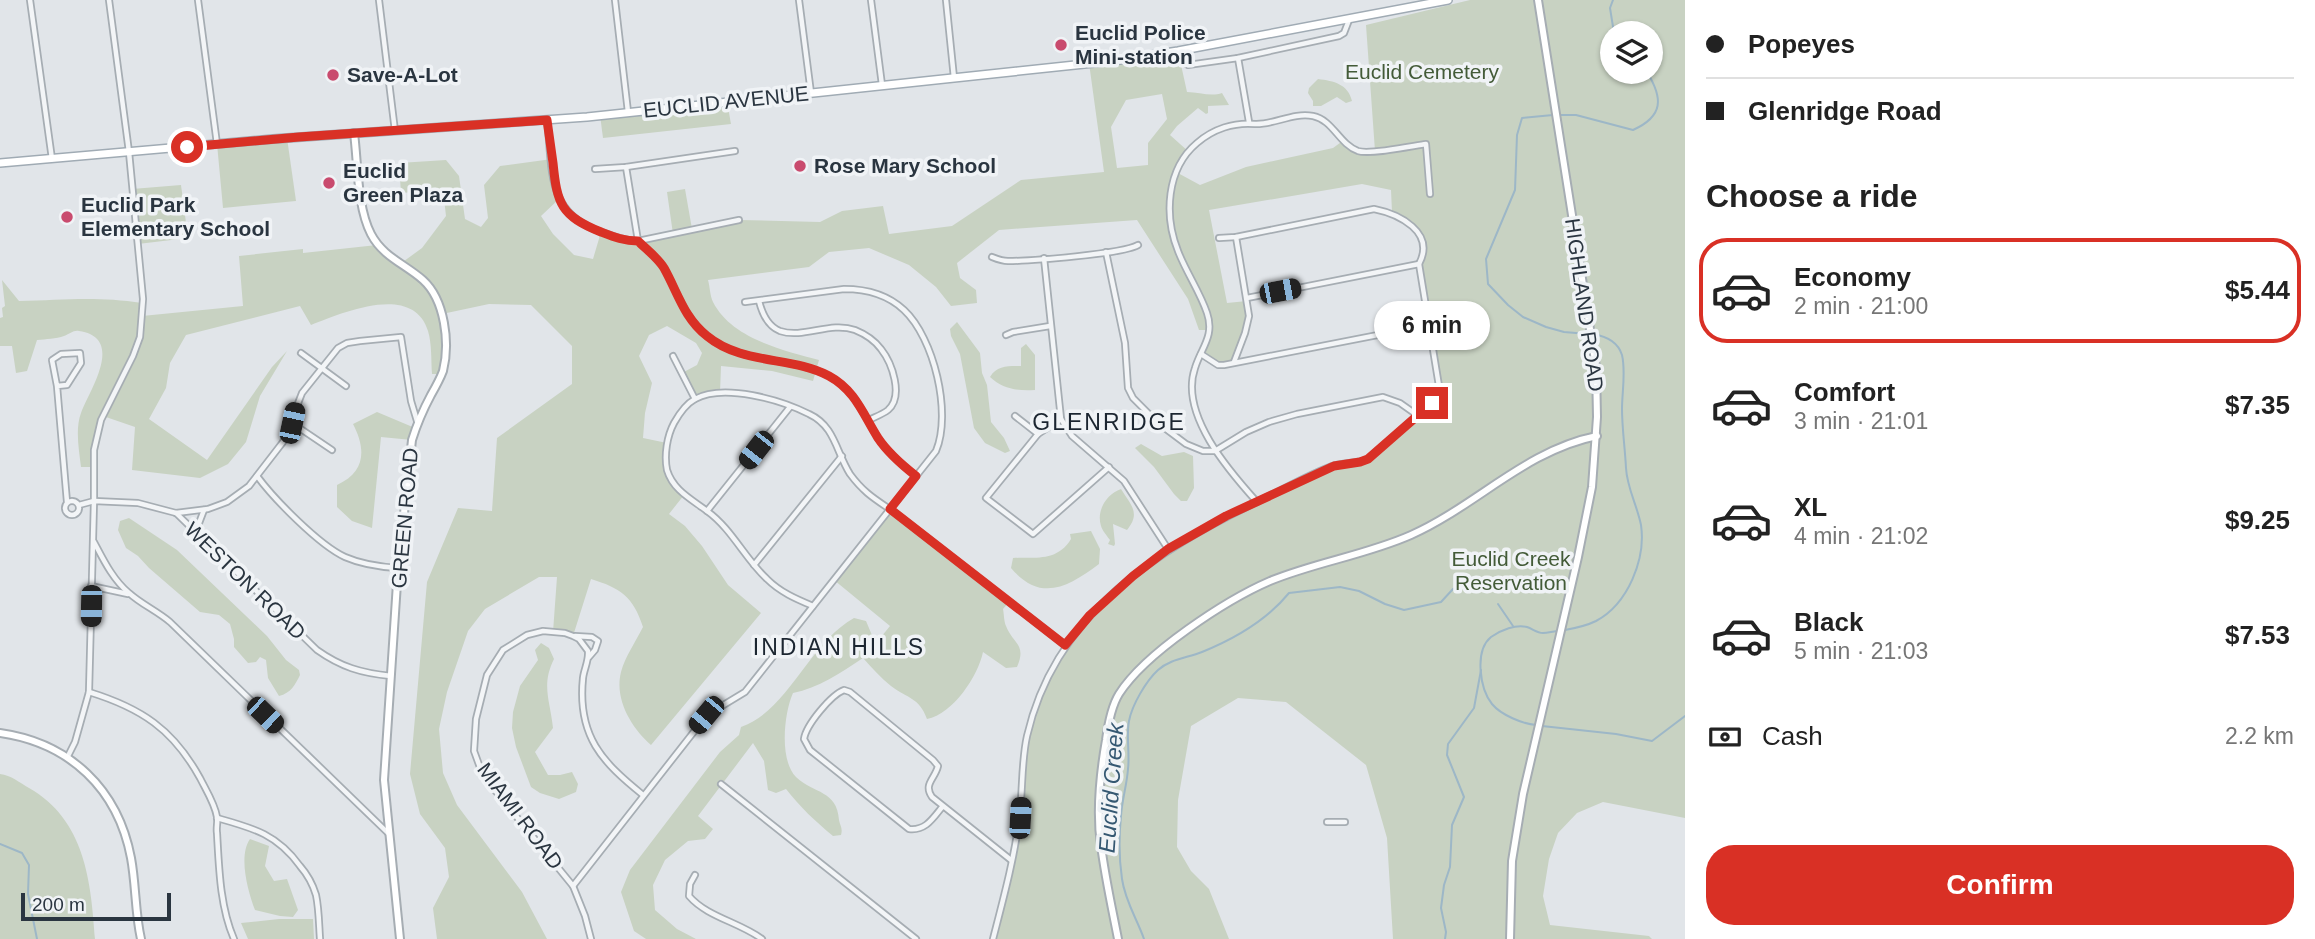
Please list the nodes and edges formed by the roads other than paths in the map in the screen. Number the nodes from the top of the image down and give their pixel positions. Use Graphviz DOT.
graph roads {
  1 [pos="30,0"];
  2 [pos="109,0"];
  3 [pos="198,0"];
  4 [pos="379,0"];
  5 [pos="615,0"];
  6 [pos="799,0"];
  7 [pos="871,0"];
  8 [pos="946,0"];
  9 [pos="1448,0"];
  10 [pos="1538,0"];
  11 [pos="1349,20"];
  12 [pos="1178,51"];
  13 [pos="1238,58"];
  14 [pos="954,78"];
  15 [pos="882,85"];
  16 [pos="811,93"];
  17 [pos="628,111"];
  18 [pos="547,120"];
  19 [pos="1249,122"];
  20 [pos="395,131"];
  21 [pos="354,133"];
  22 [pos="217,144"];
  23 [pos="735,151"];
  24 [pos="129,152"];
  25 [pos="52,159"];
  26 [pos="0,163"];
  27 [pos="626,167"];
  28 [pos="595,169"];
  29 [pos="1430,194"];
  30 [pos="739,220"];
  31 [pos="1219,237"];
  32 [pos="1236,237"];
  33 [pos="638,241"];
  34 [pos="1138,245"];
  35 [pos="1106,252"];
  36 [pos="992,257"];
  37 [pos="1044,258"];
  38 [pos="1419,264"];
  39 [pos="1247,298"];
  40 [pos="759,301"];
  41 [pos="745,302"];
  42 [pos="1050,326"];
  43 [pos="1429,326"];
  44 [pos="1006,335"];
  45 [pos="301,353"];
  46 [pos="1201,354"];
  47 [pos="673,356"];
  48 [pos="1234,362"];
  49 [pos="320,368"];
  50 [pos="57,386"];
  51 [pos="346,386"];
  52 [pos="695,399"];
  53 [pos="790,407"];
  54 [pos="1417,415"];
  55 [pos="1015,416"];
  56 [pos="1060,419"];
  57 [pos="869,421"];
  58 [pos="417,422"];
  59 [pos="292,423"];
  60 [pos="1038,435"];
  61 [pos="1597,436"];
  62 [pos="332,450"];
  63 [pos="1216,451"];
  64 [pos="842,456"];
  65 [pos="1109,467"];
  66 [pos="257,476"];
  67 [pos="916,476"];
  68 [pos="94,501"];
  69 [pos="67,502"];
  70 [pos="1257,502"];
  71 [pos="79,505"];
  72 [pos="890,509"];
  73 [pos="204,510"];
  74 [pos="707,511"];
  75 [pos="176,513"];
  76 [pos="196,532"];
  77 [pos="94,541"];
  78 [pos="1168,549"];
  79 [pos="754,565"];
  80 [pos="398,568"];
  81 [pos="92,586"];
  82 [pos="129,594"];
  83 [pos="813,606"];
  84 [pos="573,636"];
  85 [pos="1065,645"];
  86 [pos="589,657"];
  87 [pos="391,676"];
  88 [pos="89,692"];
  89 [pos="0,733"];
  90 [pos="68,756"];
  91 [pos="721,784"];
  92 [pos="643,795"];
  93 [pos="943,806"];
  94 [pos="217,818"];
  95 [pos="1327,822"];
  96 [pos="1345,822"];
  97 [pos="390,835"];
  98 [pos="1011,860"];
  99 [pos="695,876"];
  100 [pos="573,886"];
  101 [pos="141,939"];
  102 [pos="234,939"];
  103 [pos="320,939"];
  104 [pos="400,939"];
  105 [pos="591,939"];
  106 [pos="762,939"];
  107 [pos="916,939"];
  108 [pos="993,939"];
  109 [pos="1118,939"];
  110 [pos="1510,939"];
  1 -- 25 [label="street"];
  2 -- 24 [label="street"];
  3 -- 22 [label="street"];
  4 -- 20 [label="street"];
  5 -- 17 [label="street"];
  6 -- 16 [label="street"];
  7 -- 15 [label="street"];
  8 -- 14 [label="street"];
  9 -- 11 [label="main road, EUCLID AVENUE"];
  10 -- 61 [label="street, HIGHLAND ROAD"];
  11 -- 12 [label="main road, EUCLID AVENUE"];
  11 -- 13 [label="street"];
  12 -- 13 [label="street"];
  12 -- 14 [label="main road, EUCLID AVENUE"];
  13 -- 19 [label="street"];
  14 -- 15 [label="main road, EUCLID AVENUE"];
  15 -- 16 [label="main road, EUCLID AVENUE"];
  16 -- 17 [label="main road, EUCLID AVENUE"];
  17 -- 18 [label="main road, EUCLID AVENUE"];
  18 -- 20 [label="main road, EUCLID AVENUE"];
  18 -- 33 [label="street"];
  19 -- 29 [label="street"];
  19 -- 46 [label="street"];
  20 -- 21 [label="main road, EUCLID AVENUE"];
  21 -- 22 [label="main road, EUCLID AVENUE"];
  21 -- 58 [label="street, GREEN ROAD"];
  22 -- 24 [label="main road, EUCLID AVENUE"];
  23 -- 27 [label="street"];
  24 -- 25 [label="main road, EUCLID AVENUE"];
  24 -- 68 [label="street"];
  25 -- 26 [label="main road, EUCLID AVENUE"];
  27 -- 28 [label="street"];
  27 -- 33 [label="street"];
  30 -- 33 [label="street"];
  31 -- 32 [label="street"];
  32 -- 38 [label="street"];
  32 -- 39 [label="street"];
  33 -- 57 [label="street"];
  34 -- 35 [label="street"];
  35 -- 37 [label="street"];
  35 -- 63 [label="street"];
  36 -- 37 [label="street"];
  37 -- 42 [label="street"];
  38 -- 39 [label="street"];
  38 -- 43 [label="street"];
  39 -- 48 [label="street"];
  40 -- 41 [label="street"];
  40 -- 57 [label="street"];
  40 -- 67 [label="street"];
  42 -- 44 [label="street"];
  42 -- 56 [label="street"];
  43 -- 48 [label="street"];
  43 -- 54 [label="street"];
  45 -- 49 [label="street"];
  46 -- 48 [label="street"];
  46 -- 63 [label="street"];
  47 -- 52 [label="street"];
  49 -- 51 [label="street"];
  49 -- 58 [label="street"];
  49 -- 59 [label="street"];
  50 -- 50 [label="street"];
  50 -- 69 [label="street"];
  52 -- 53 [label="street"];
  52 -- 74 [label="street"];
  53 -- 64 [label="street"];
  53 -- 74 [label="street"];
  54 -- 63 [label="street"];
  54 -- 70 [label="street"];
  55 -- 60 [label="street"];
  56 -- 60 [label="street"];
  56 -- 65 [label="street"];
  57 -- 67 [label="street"];
  58 -- 80 [label="street, GREEN ROAD"];
  59 -- 62 [label="street"];
  59 -- 66 [label="street"];
  60 -- 65 [label="street"];
  61 -- 109 [label="street"];
  61 -- 110 [label="street, HIGHLAND ROAD"];
  63 -- 70 [label="street"];
  64 -- 72 [label="street"];
  64 -- 79 [label="street"];
  65 -- 78 [label="street"];
  66 -- 73 [label="street"];
  66 -- 80 [label="street"];
  67 -- 72 [label="street"];
  68 -- 71 [label="street, WESTON ROAD"];
  68 -- 75 [label="street, WESTON ROAD"];
  68 -- 77 [label="street"];
  69 -- 71 [label="street"];
  69 -- 71 [label="street"];
  70 -- 78 [label="street"];
  72 -- 83 [label="street"];
  72 -- 85 [label="street"];
  73 -- 75 [label="street"];
  73 -- 76 [label="street"];
  74 -- 79 [label="street"];
  75 -- 76 [label="street, WESTON ROAD"];
  76 -- 87 [label="street, WESTON ROAD"];
  77 -- 81 [label="street"];
  77 -- 82 [label="street"];
  78 -- 85 [label="street"];
  79 -- 83 [label="street"];
  80 -- 87 [label="street, GREEN ROAD"];
  81 -- 82 [label="street"];
  81 -- 88 [label="street"];
  82 -- 97 [label="street"];
  83 -- 92 [label="street"];
  84 -- 86 [label="street, MIAMI ROAD"];
  84 -- 86 [label="street"];
  84 -- 100 [label="street, MIAMI ROAD"];
  85 -- 98 [label="street"];
  86 -- 92 [label="street"];
  87 -- 97 [label="street, GREEN ROAD"];
  88 -- 90 [label="street"];
  88 -- 94 [label="street"];
  89 -- 90 [label="street"];
  90 -- 101 [label="street"];
  91 -- 107 [label="street"];
  92 -- 100 [label="street"];
  93 -- 93 [label="street"];
  93 -- 98 [label="street"];
  94 -- 102 [label="street"];
  94 -- 103 [label="street"];
  95 -- 96 [label="street"];
  97 -- 104 [label="street, GREEN ROAD"];
  98 -- 108 [label="street"];
  99 -- 106 [label="street"];
  100 -- 105 [label="street, MIAMI ROAD"];
}
